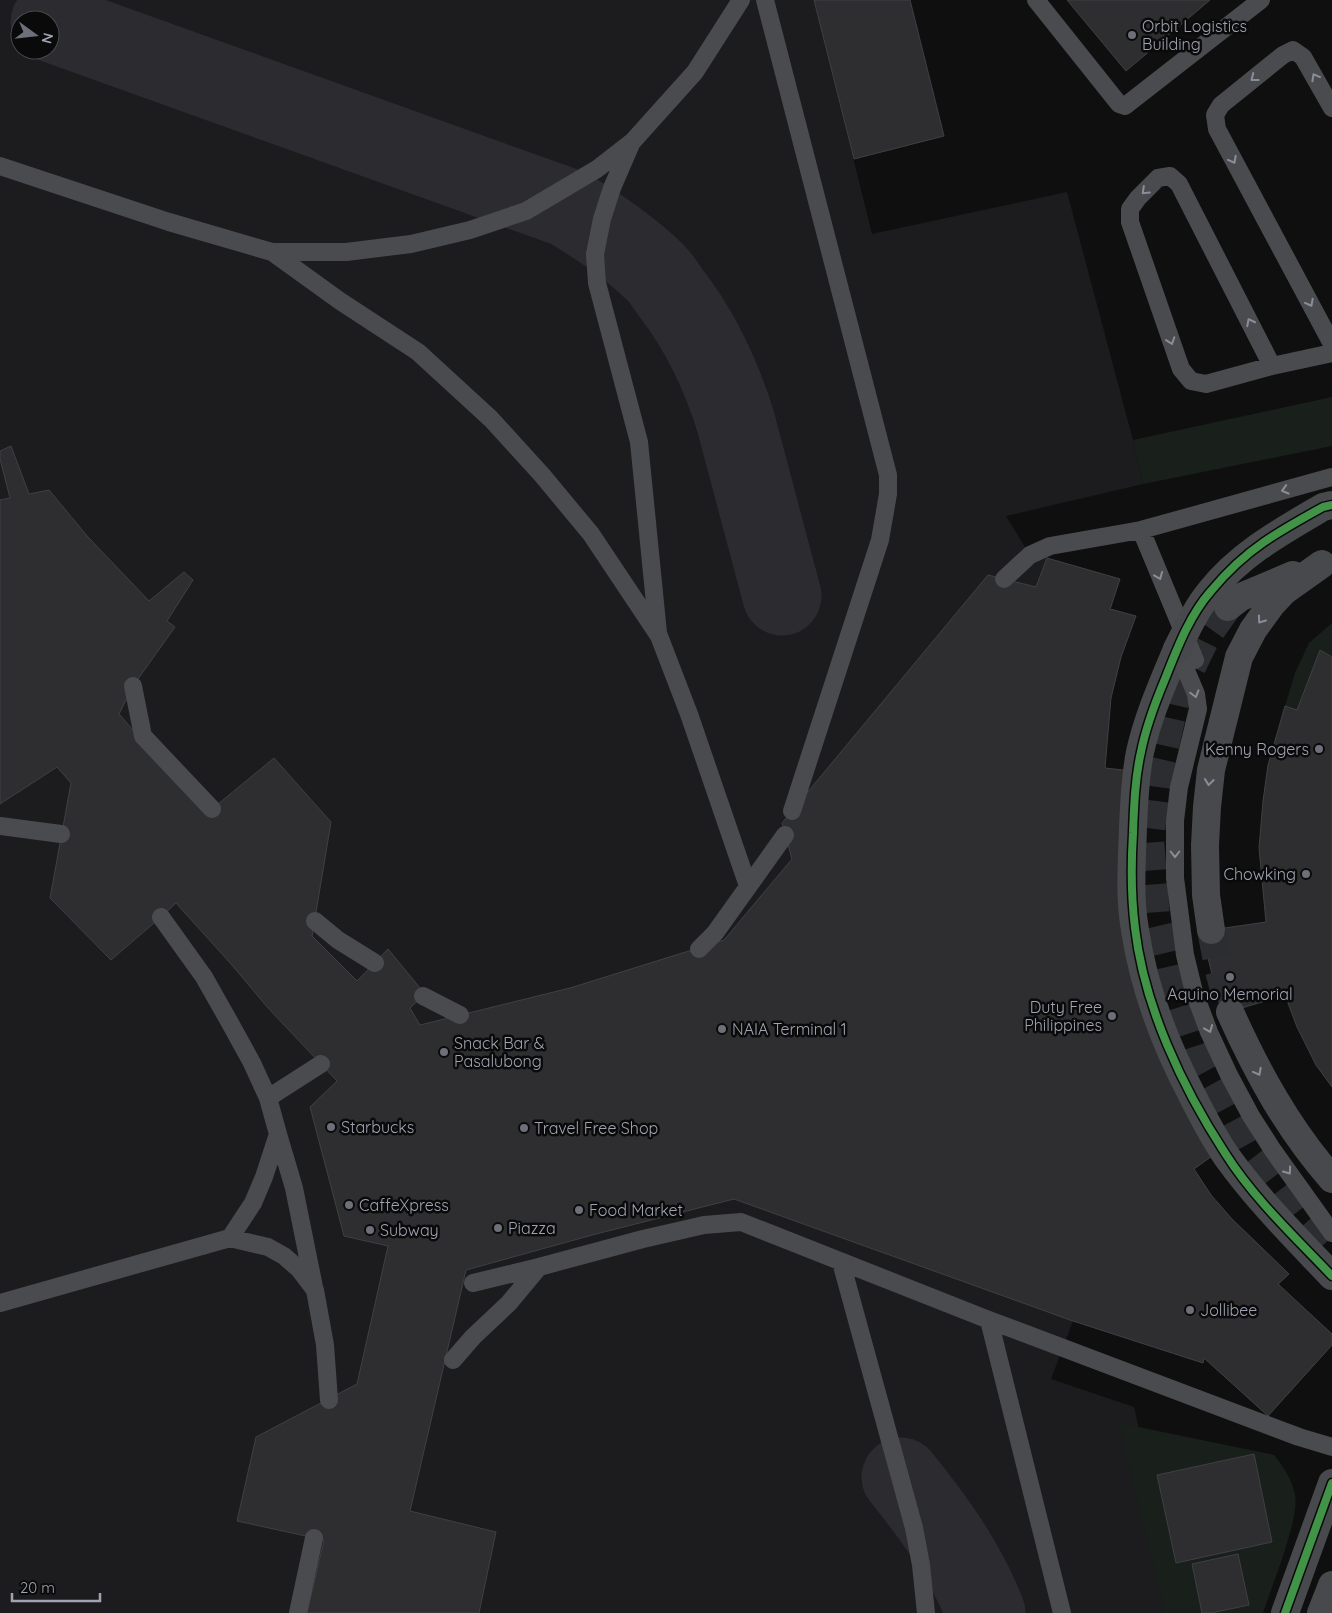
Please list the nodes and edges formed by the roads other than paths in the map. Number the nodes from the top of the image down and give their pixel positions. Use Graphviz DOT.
graph roads {
  1 [pos="741,0"];
  2 [pos="765,0"];
  3 [pos="1036,0"];
  4 [pos="1261,0"];
  5 [pos="1332,108"];
  6 [pos="633,141"];
  7 [pos="0,166"];
  8 [pos="272,252"];
  9 [pos="1332,344"];
  10 [pos="1332,353"];
  11 [pos="1272,366"];
  12 [pos="1332,477"];
  13 [pos="1332,505"];
  14 [pos="1141,530"];
  15 [pos="1327,562"];
  16 [pos="1004,579"];
  17 [pos="1228,607"];
  18 [pos="659,636"];
  19 [pos="1186,655"];
  20 [pos="133,686"];
  21 [pos="212,809"];
  22 [pos="792,811"];
  23 [pos="0,826"];
  24 [pos="61,834"];
  25 [pos="785,835"];
  26 [pos="748,886"];
  27 [pos="161,917"];
  28 [pos="315,922"];
  29 [pos="1211,930"];
  30 [pos="699,949"];
  31 [pos="375,962"];
  32 [pos="423,996"];
  33 [pos="1230,1012"];
  34 [pos="460,1015"];
  35 [pos="321,1064"];
  36 [pos="268,1098"];
  37 [pos="278,1134"];
  38 [pos="1332,1179"];
  39 [pos="1332,1233"];
  40 [pos="230,1238"];
  41 [pos="841,1262"];
  42 [pos="539,1268"];
  43 [pos="1332,1276"];
  44 [pos="473,1283"];
  45 [pos="315,1290"];
  46 [pos="0,1303"];
  47 [pos="989,1320"];
  48 [pos="453,1360"];
  49 [pos="329,1400"];
  50 [pos="1332,1447"];
  51 [pos="1332,1482"];
  52 [pos="314,1538"];
  53 [pos="1332,1585"];
  54 [pos="298,1613"];
  55 [pos="926,1613"];
  56 [pos="1062,1613"];
  57 [pos="1285,1613"];
  58 [pos="1321,1613"];
  1 -- 6 [label="lane"];
  2 -- 22 [label="lane"];
  3 -- 4 [label="lane"];
  5 -- 9 [label="lane, one-way"];
  6 -- 8 [label="lane"];
  6 -- 18 [label="lane"];
  7 -- 8 [label="lane"];
  8 -- 18 [label="lane"];
  10 -- 11 [label="lane"];
  11 -- 11 [label="lane, one-way"];
  12 -- 14 [label="lane, one-way"];
  13 -- 19 [label="street, bridge"];
  14 -- 16 [label="lane"];
  14 -- 19 [label="lane, one-way"];
  15 -- 17 [label="street"];
  15 -- 29 [label="street, one-way"];
  18 -- 26 [label="lane"];
  19 -- 39 [label="lane, one-way, bridge"];
  19 -- 43 [label="street"];
  20 -- 21 [label="lane"];
  23 -- 24 [label="lane"];
  25 -- 26 [label="lane"];
  26 -- 30 [label="lane"];
  27 -- 36 [label="lane"];
  28 -- 31 [label="lane"];
  32 -- 34 [label="lane"];
  33 -- 38 [label="street, one-way"];
  35 -- 36 [label="lane"];
  36 -- 37 [label="lane"];
  37 -- 40 [label="lane"];
  37 -- 45 [label="lane"];
  40 -- 45 [label="lane"];
  40 -- 46 [label="lane"];
  41 -- 42 [label="lane"];
  41 -- 47 [label="lane"];
  41 -- 55 [label="lane"];
  42 -- 44 [label="lane"];
  42 -- 48 [label="lane"];
  45 -- 49 [label="lane"];
  47 -- 50 [label="lane"];
  47 -- 56 [label="lane"];
  51 -- 57 [label="street"];
  52 -- 54 [label="lane"];
  53 -- 58 [label="street"];
}
